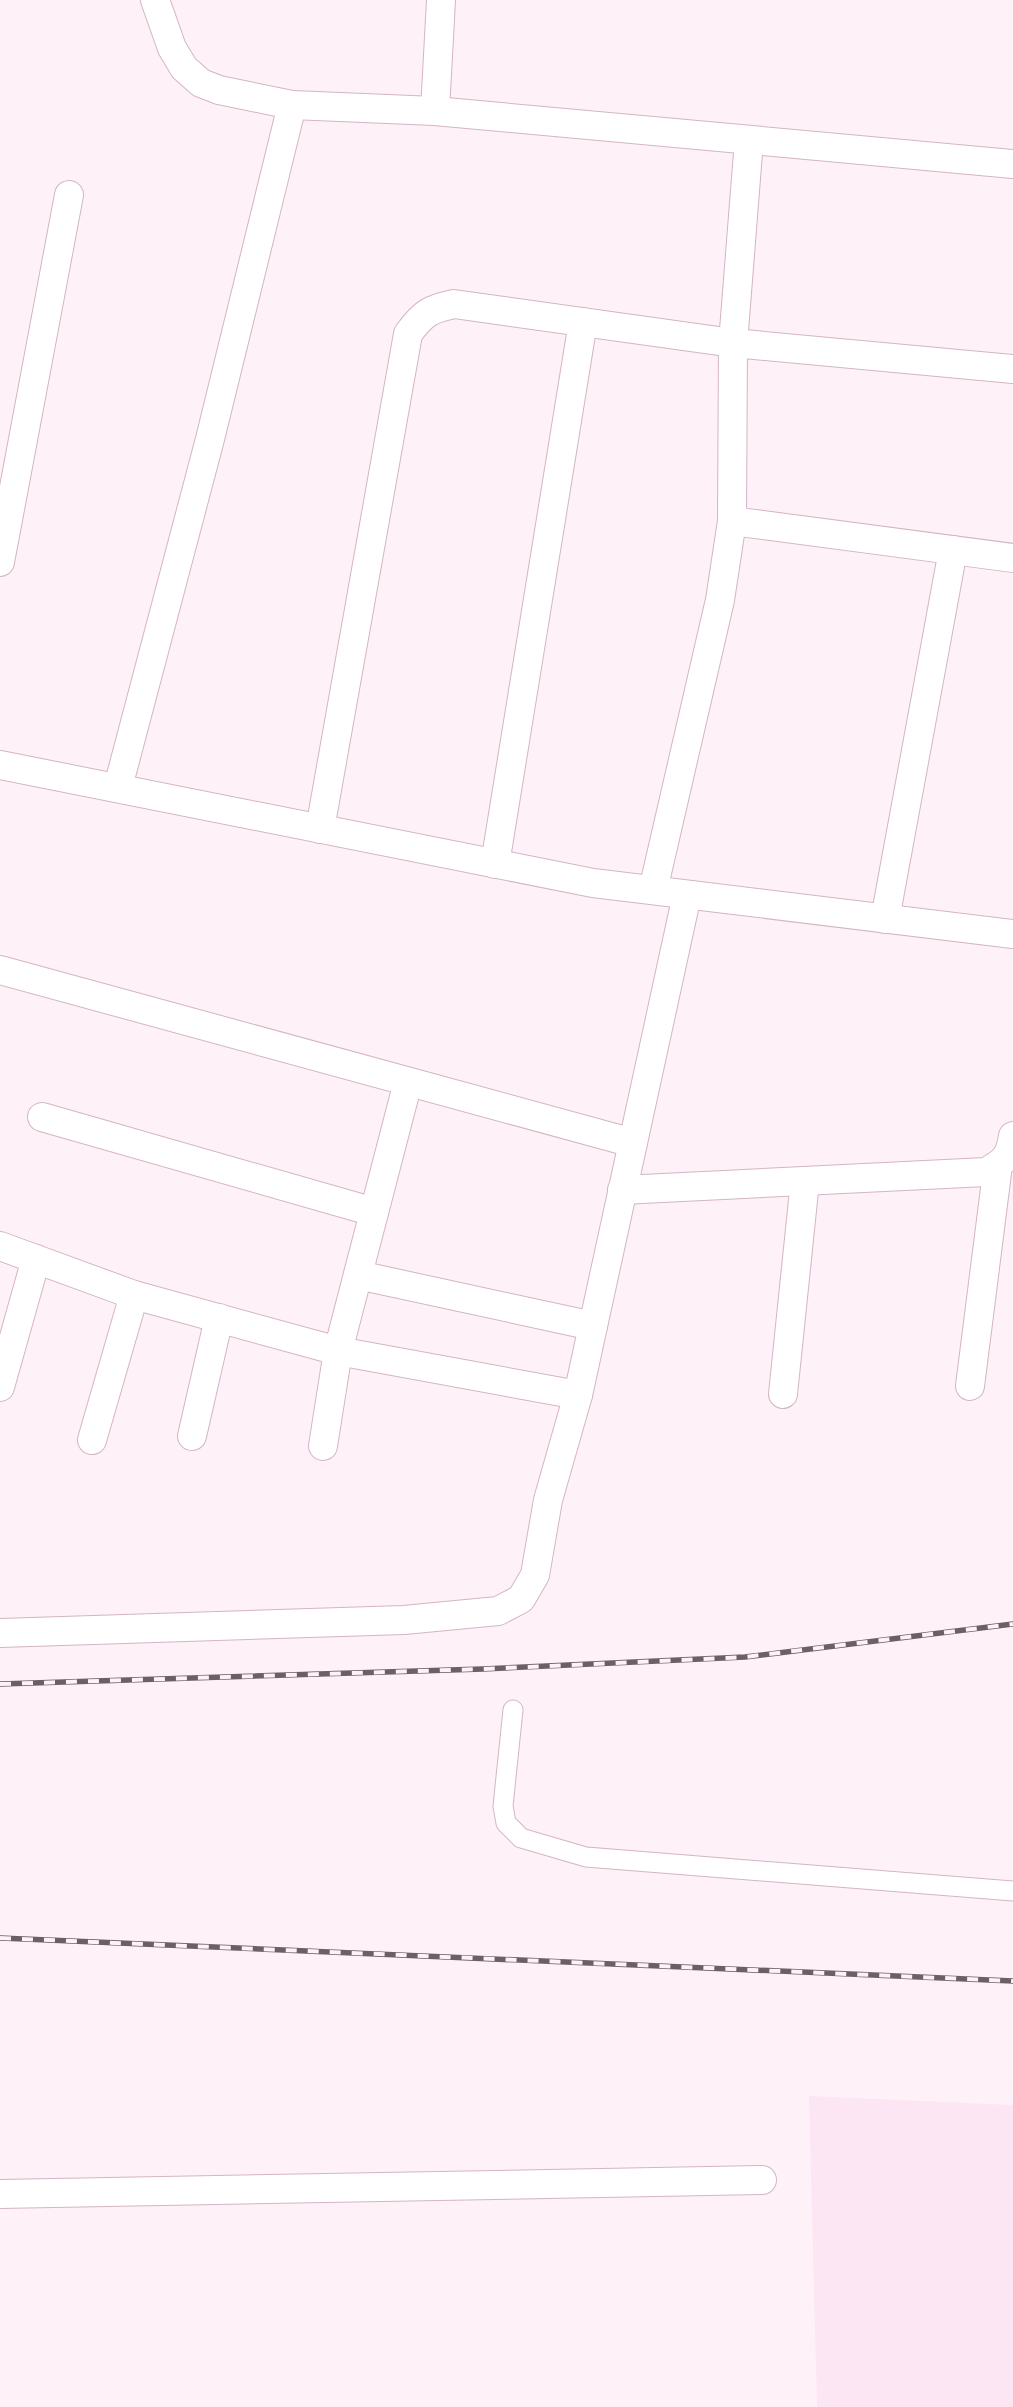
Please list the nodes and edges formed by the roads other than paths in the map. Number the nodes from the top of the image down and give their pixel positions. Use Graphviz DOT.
graph roads {
  1 [pos="155,0"];
  2 [pos="442,0"];
  3 [pos="292,105"];
  4 [pos="435,111"];
  5 [pos="749,140"];
  6 [pos="1013,164"];
  7 [pos="69,195"];
  8 [pos="583,322"];
  9 [pos="733,342"];
  10 [pos="1013,369"];
  11 [pos="732,521"];
  12 [pos="953,550"];
  13 [pos="1013,558"];
  14 [pos="0,562"];
  15 [pos="0,765"];
  16 [pos="118,787"];
  17 [pos="320,829"];
  18 [pos="494,864"];
  19 [pos="653,890"];
  20 [pos="687,895"];
  21 [pos="885,919"];
  22 [pos="1013,934"];
  23 [pos="0,970"];
  24 [pos="408,1082"];
  25 [pos="42,1117"];
  26 [pos="1013,1136"];
  27 [pos="633,1143"];
  28 [pos="998,1165"];
  29 [pos="805,1181"];
  30 [pos="622,1190"];
  31 [pos="374,1212"];
  32 [pos="0,1246"];
  33 [pos="36,1259"];
  34 [pos="358,1275"];
  35 [pos="134,1295"];
  36 [pos="219,1318"];
  37 [pos="593,1326"];
  38 [pos="338,1351"];
  39 [pos="970,1386"];
  40 [pos="0,1388"];
  41 [pos="782,1394"];
  42 [pos="578,1395"];
  43 [pos="192,1436"];
  44 [pos="92,1440"];
  45 [pos="322,1446"];
  46 [pos="0,1633"];
  47 [pos="513,1710"];
  48 [pos="1013,1891"];
  49 [pos="762,2180"];
  50 [pos="0,2194"];
  1 -- 3 [label="street"];
  2 -- 4 [label="street"];
  3 -- 4 [label="street"];
  3 -- 16 [label="street"];
  4 -- 5 [label="street"];
  5 -- 6 [label="street"];
  5 -- 9 [label="street"];
  7 -- 14 [label="street"];
  8 -- 9 [label="street"];
  8 -- 17 [label="street"];
  8 -- 18 [label="street"];
  9 -- 10 [label="street"];
  9 -- 11 [label="street"];
  11 -- 12 [label="street"];
  11 -- 19 [label="street"];
  12 -- 13 [label="street"];
  12 -- 21 [label="street"];
  15 -- 16 [label="street"];
  16 -- 17 [label="street"];
  17 -- 18 [label="street"];
  18 -- 19 [label="street"];
  19 -- 20 [label="street"];
  20 -- 21 [label="street"];
  20 -- 27 [label="street"];
  21 -- 22 [label="street"];
  23 -- 24 [label="street"];
  24 -- 27 [label="street"];
  24 -- 31 [label="street"];
  25 -- 31 [label="street"];
  26 -- 28 [label="street"];
  27 -- 30 [label="street"];
  28 -- 29 [label="street"];
  28 -- 39 [label="street"];
  29 -- 30 [label="street"];
  29 -- 41 [label="street"];
  30 -- 37 [label="street"];
  31 -- 34 [label="street"];
  32 -- 33 [label="street"];
  33 -- 35 [label="street"];
  33 -- 40 [label="street"];
  34 -- 37 [label="street"];
  34 -- 38 [label="street"];
  35 -- 36 [label="street"];
  35 -- 44 [label="street"];
  36 -- 38 [label="street"];
  36 -- 43 [label="street"];
  37 -- 42 [label="street"];
  38 -- 42 [label="street"];
  38 -- 45 [label="street"];
  42 -- 46 [label="street"];
  47 -- 48 [label="lane"];
  49 -- 50 [label="street"];
}
